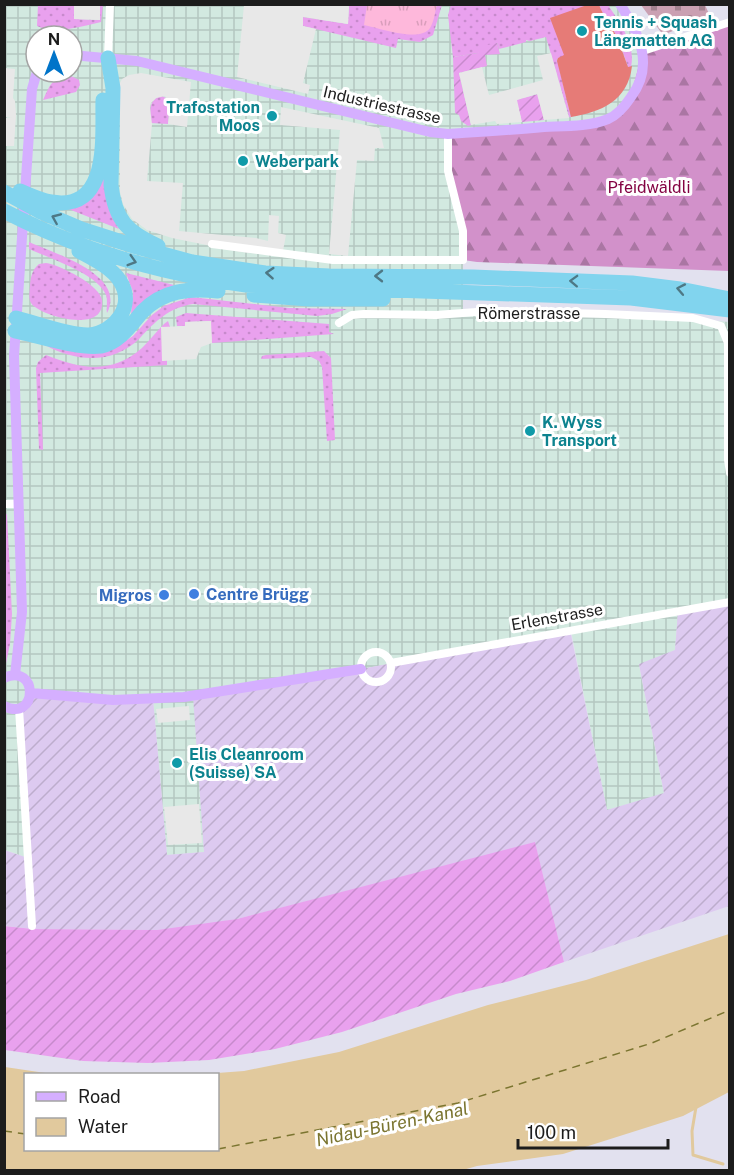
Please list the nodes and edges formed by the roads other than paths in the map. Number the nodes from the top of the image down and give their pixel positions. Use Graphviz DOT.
graph roads {
  1 [pos="110,4"];
  2 [pos="620,4"];
  3 [pos="729,22"];
  4 [pos="643,51"];
  5 [pos="84,56"];
  6 [pos="108,58"];
  7 [pos="33,84"];
  8 [pos="448,134"];
  9 [pos="4,186"];
  10 [pos="4,192"];
  11 [pos="4,211"];
  12 [pos="38,226"];
  13 [pos="212,244"];
  14 [pos="192,262"];
  15 [pos="632,290"];
  16 [pos="459,292"];
  17 [pos="729,299"];
  18 [pos="729,310"];
  19 [pos="339,323"];
  20 [pos="16,324"];
  21 [pos="64,336"];
  22 [pos="729,473"];
  23 [pos="4,504"];
  24 [pos="18,504"];
  25 [pos="729,602"];
  26 [pos="391,663"];
  27 [pos="361,669"];
  28 [pos="10,677"];
  29 [pos="31,693"];
  30 [pos="4,706"];
  31 [pos="19,708"];
  32 [pos="32,926"];
  1 -- 6 [label="street"];
  2 -- 4 [label="main road, Industriestrasse"];
  3 -- 4 [label="street"];
  4 -- 8 [label="main road, Industriestrasse"];
  5 -- 6 [label="main road, Industriestrasse"];
  6 -- 8 [label="main road, Industriestrasse"];
  6 -- 9 [label="highway"];
  6 -- 14 [label="highway"];
  7 -- 20 [label="main road"];
  8 -- 13 [label="street"];
  14 -- 10 [label="highway, one-way"];
  11 -- 12 [label="highway"];
  12 -- 16 [label="highway, one-way"];
  12 -- 21 [label="highway"];
  15 -- 14 [label="highway, one-way"];
  15 -- 16 [label="highway"];
  17 -- 15 [label="highway, one-way"];
  15 -- 18 [label="highway"];
  16 -- 21 [label="highway"];
  19 -- 22 [label="street, Römerstrasse"];
  20 -- 21 [label="highway"];
  20 -- 24 [label="main road"];
  23 -- 24 [label="street"];
  24 -- 28 [label="main road"];
  25 -- 26 [label="street, Erlenstrasse"];
  26 -- 27 [label="street"];
  26 -- 27 [label="street"];
  27 -- 29 [label="main road"];
  28 -- 29 [label="main road"];
  29 -- 31 [label="main road"];
  30 -- 31 [label="main road"];
  31 -- 32 [label="street"];
}
